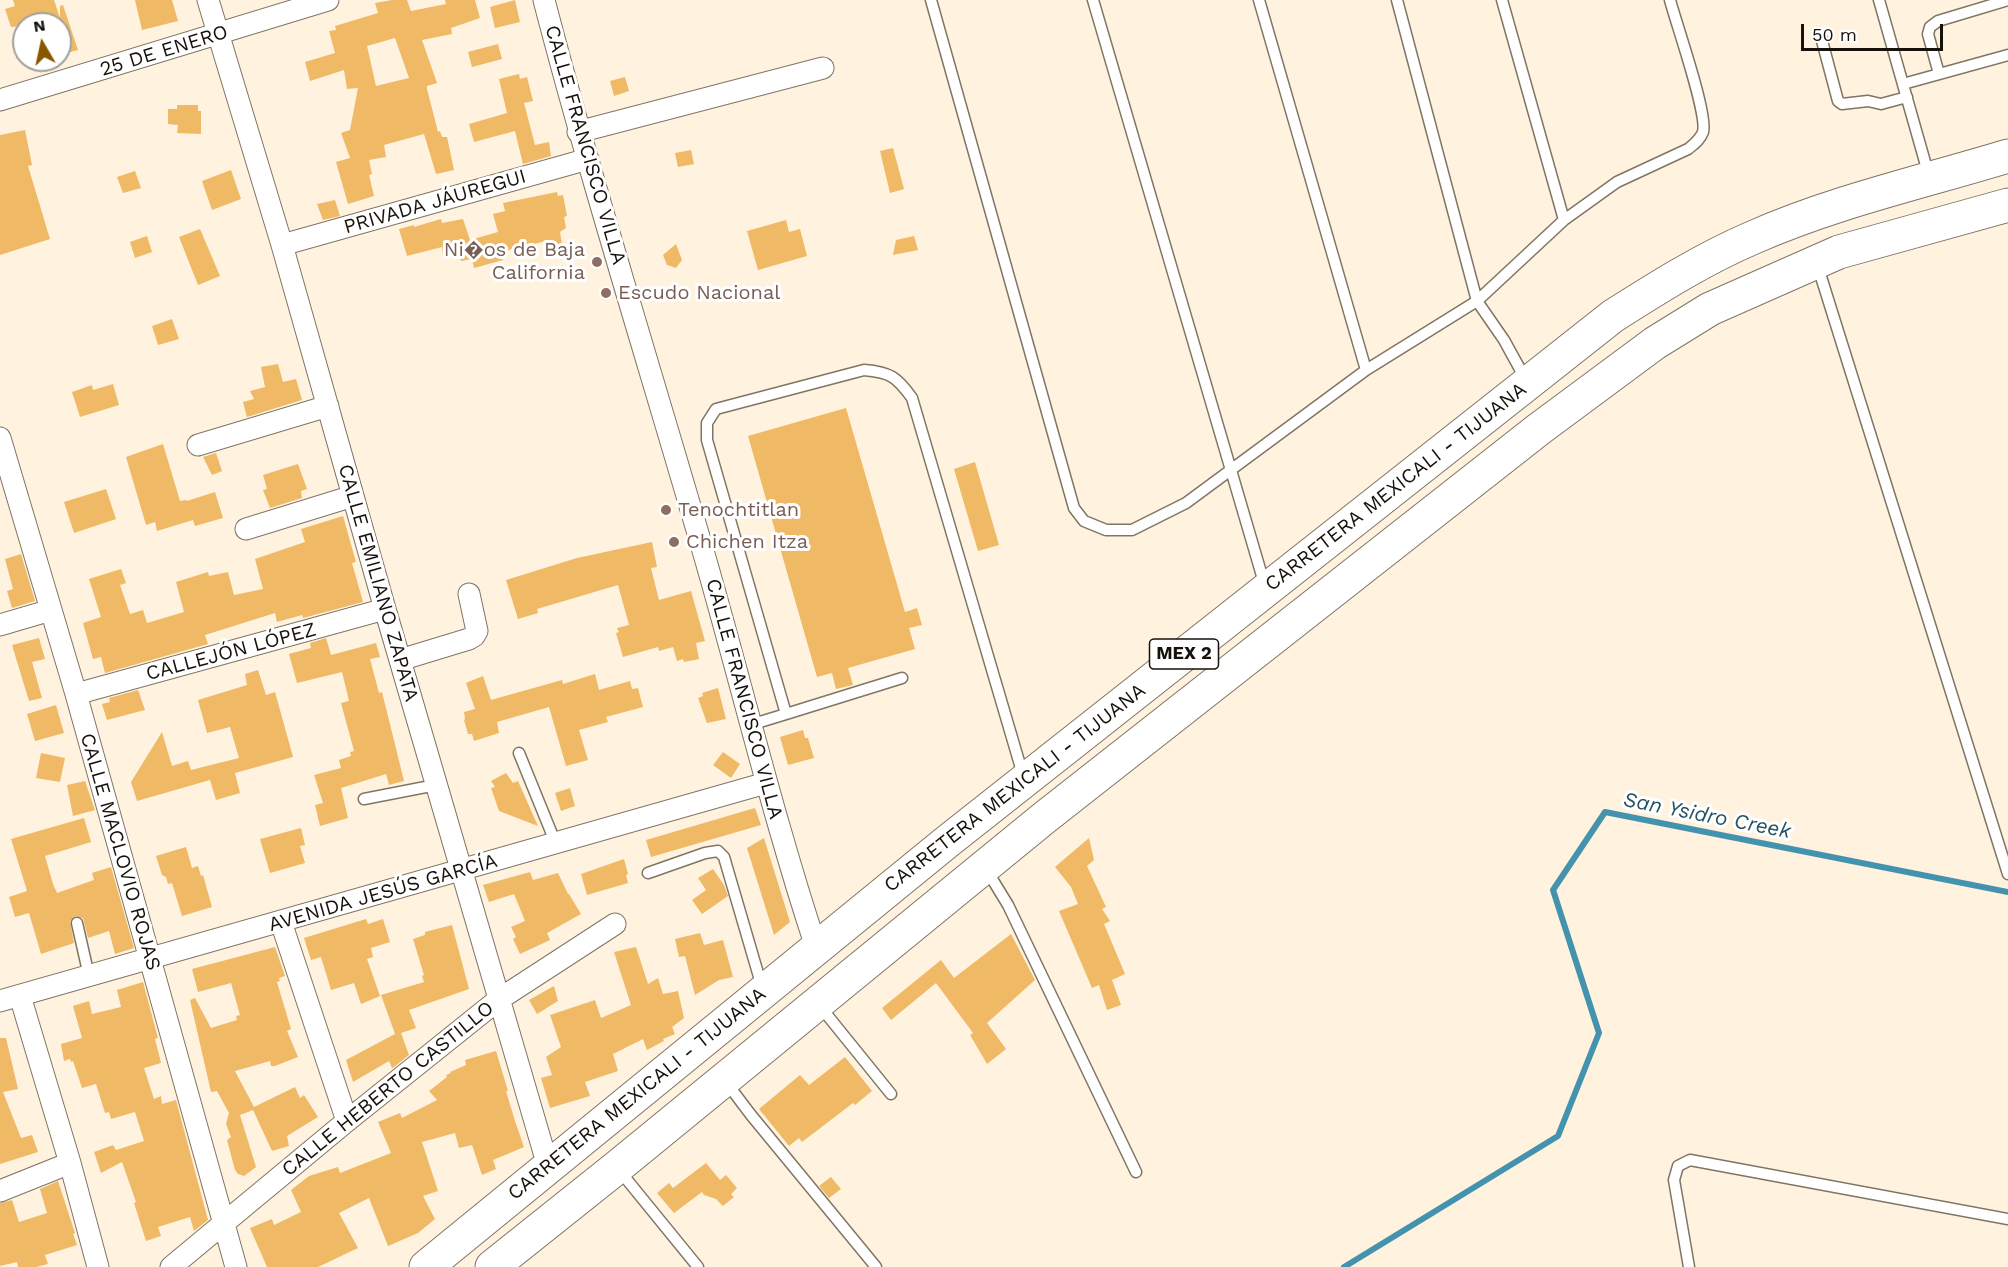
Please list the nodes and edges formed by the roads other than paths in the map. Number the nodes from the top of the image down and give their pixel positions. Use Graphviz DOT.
graph roads {
  1 [pos="208,0"];
  2 [pos="328,0"];
  3 [pos="544,0"];
  4 [pos="931,0"];
  5 [pos="1093,0"];
  6 [pos="1259,0"];
  7 [pos="1397,0"];
  8 [pos="1502,0"];
  9 [pos="1670,0"];
  10 [pos="1879,0"];
  11 [pos="2008,0"];
  12 [pos="217,35"];
  13 [pos="1821,37"];
  14 [pos="2008,55"];
  15 [pos="823,68"];
  16 [pos="1939,74"];
  17 [pos="1903,84"];
  18 [pos="1907,97"];
  19 [pos="0,100"];
  20 [pos="578,132"];
  21 [pos="2008,156"];
  22 [pos="588,159"];
  23 [pos="1930,179"];
  24 [pos="2008,204"];
  25 [pos="1564,220"];
  26 [pos="282,245"];
  27 [pos="1816,261"];
  28 [pos="1477,301"];
  29 [pos="1366,370"];
  30 [pos="1528,383"];
  31 [pos="328,406"];
  32 [pos="0,438"];
  33 [pos="198,445"];
  34 [pos="1230,471"];
  35 [pos="353,496"];
  36 [pos="246,530"];
  37 [pos="1266,589"];
  38 [pos="469,594"];
  39 [pos="385,609"];
  40 [pos="51,610"];
  41 [pos="0,625"];
  42 [pos="400,660"];
  43 [pos="902,678"];
  44 [pos="76,694"];
  45 [pos="786,714"];
  46 [pos="750,725"];
  47 [pos="519,753"];
  48 [pos="1025,780"];
  49 [pos="766,783"];
  50 [pos="436,785"];
  51 [pos="364,799"];
  52 [pos="556,844"];
  53 [pos="984,866"];
  54 [pos="461,871"];
  55 [pos="648,873"];
  56 [pos="2008,874"];
  57 [pos="281,922"];
  58 [pos="77,923"];
  59 [pos="615,924"];
  60 [pos="816,947"];
  61 [pos="150,958"];
  62 [pos="89,976"];
  63 [pos="763,990"];
  64 [pos="10,999"];
  65 [pos="498,1000"];
  66 [pos="817,1002"];
  67 [pos="724,1079"];
  68 [pos="891,1094"];
  69 [pos="347,1121"];
  70 [pos="70,1162"];
  71 [pos="548,1166"];
  72 [pos="616,1168"];
  73 [pos="1136,1172"];
  74 [pos="0,1191"];
  75 [pos="2008,1219"];
  76 [pos="223,1225"];
  77 [pos="98,1267"];
  78 [pos="171,1267"];
  79 [pos="236,1267"];
  80 [pos="426,1267"];
  81 [pos="492,1267"];
  82 [pos="698,1267"];
  83 [pos="876,1267"];
  84 [pos="1689,1267"];
  1 -- 12 [label="street, CALLE EMILIANO ZAPATA"];
  2 -- 12 [label="street, 25 DE ENERO"];
  3 -- 20 [label="street, CALLE FRANCISCO VILLA"];
  4 -- 34 [label="lane"];
  5 -- 34 [label="lane"];
  6 -- 29 [label="lane"];
  7 -- 28 [label="lane"];
  8 -- 25 [label="lane"];
  9 -- 25 [label="lane"];
  10 -- 17 [label="lane"];
  11 -- 16 [label="lane"];
  12 -- 19 [label="street, 25 DE ENERO"];
  12 -- 26 [label="street, CALLE EMILIANO ZAPATA"];
  13 -- 18 [label="lane"];
  14 -- 16 [label="lane"];
  15 -- 20 [label="street"];
  16 -- 17 [label="lane"];
  17 -- 18 [label="lane"];
  18 -- 23 [label="lane"];
  20 -- 22 [label="street, CALLE FRANCISCO VILLA"];
  21 -- 23 [label="main road, CARRETERA MEXICALI - TIJUANA / MEX 2"];
  22 -- 26 [label="street, PRIVADA JÁUREGUI"];
  22 -- 46 [label="street, CALLE FRANCISCO VILLA"];
  23 -- 30 [label="main road, CARRETERA MEXICALI - TIJUANA / MEX 2"];
  24 -- 27 [label="main road, CARRETERA MEXICALI - TIJUANA / MEX 2"];
  25 -- 28 [label="lane"];
  26 -- 31 [label="street, CALLE EMILIANO ZAPATA"];
  27 -- 53 [label="main road, CARRETERA MEXICALI - TIJUANA / MEX 2"];
  27 -- 56 [label="lane"];
  28 -- 29 [label="lane"];
  28 -- 30 [label="lane"];
  29 -- 34 [label="lane"];
  30 -- 37 [label="main road, CARRETERA MEXICALI - TIJUANA / MEX 2"];
  31 -- 33 [label="street"];
  31 -- 35 [label="street, CALLE EMILIANO ZAPATA"];
  32 -- 40 [label="street, CALLE MACLOVIO ROJAS"];
  34 -- 37 [label="lane"];
  35 -- 36 [label="street"];
  35 -- 39 [label="street, CALLE EMILIANO ZAPATA"];
  37 -- 48 [label="main road, CARRETERA MEXICALI - TIJUANA / MEX 2"];
  38 -- 42 [label="street"];
  39 -- 42 [label="street, CALLE EMILIANO ZAPATA"];
  39 -- 44 [label="street, CALLEJÓN LÓPEZ"];
  40 -- 41 [label="street"];
  40 -- 44 [label="street, CALLE MACLOVIO ROJAS"];
  42 -- 50 [label="street, CALLE EMILIANO ZAPATA"];
  43 -- 45 [label="lane"];
  44 -- 61 [label="street, CALLE MACLOVIO ROJAS"];
  45 -- 46 [label="lane"];
  45 -- 48 [label="lane"];
  46 -- 49 [label="street, CALLE FRANCISCO VILLA"];
  47 -- 52 [label="lane"];
  48 -- 60 [label="main road, CARRETERA MEXICALI - TIJUANA / MEX 2"];
  49 -- 52 [label="street, AVENIDA JESÚS GARCÍA"];
  49 -- 60 [label="street, CALLE FRANCISCO VILLA"];
  50 -- 51 [label="lane"];
  50 -- 54 [label="street, CALLE EMILIANO ZAPATA"];
  52 -- 54 [label="street, AVENIDA JESÚS GARCÍA"];
  53 -- 66 [label="main road, CARRETERA MEXICALI - TIJUANA / MEX 2"];
  53 -- 73 [label="lane"];
  54 -- 57 [label="street, AVENIDA JESÚS GARCÍA"];
  54 -- 65 [label="street, CALLE EMILIANO ZAPATA"];
  55 -- 63 [label="lane"];
  57 -- 61 [label="street, AVENIDA JESÚS GARCÍA"];
  57 -- 69 [label="street"];
  58 -- 62 [label="lane"];
  59 -- 65 [label="street, CALLE HEBERTO CASTILLO"];
  60 -- 63 [label="main road, CARRETERA MEXICALI - TIJUANA / MEX 2"];
  61 -- 62 [label="street, AVENIDA JESÚS GARCÍA"];
  61 -- 76 [label="street, CALLE MACLOVIO ROJAS"];
  62 -- 64 [label="street, AVENIDA JESÚS GARCÍA"];
  63 -- 71 [label="main road, CARRETERA MEXICALI - TIJUANA / MEX 2"];
  64 -- 70 [label="street"];
  65 -- 69 [label="street, CALLE HEBERTO CASTILLO"];
  65 -- 71 [label="street, CALLE EMILIANO ZAPATA"];
  66 -- 67 [label="main road, CARRETERA MEXICALI - TIJUANA / MEX 2"];
  66 -- 68 [label="lane"];
  67 -- 72 [label="main road, CARRETERA MEXICALI - TIJUANA / MEX 2"];
  67 -- 83 [label="lane"];
  69 -- 76 [label="street, CALLE HEBERTO CASTILLO"];
  70 -- 74 [label="street"];
  70 -- 77 [label="street"];
  71 -- 80 [label="main road, CARRETERA MEXICALI - TIJUANA / MEX 2"];
  72 -- 81 [label="main road, CARRETERA MEXICALI - TIJUANA / MEX 2"];
  72 -- 82 [label="lane"];
  75 -- 84 [label="lane"];
  76 -- 78 [label="street, CALLE HEBERTO CASTILLO"];
  76 -- 79 [label="street, CALLE MACLOVIO ROJAS"];
}
